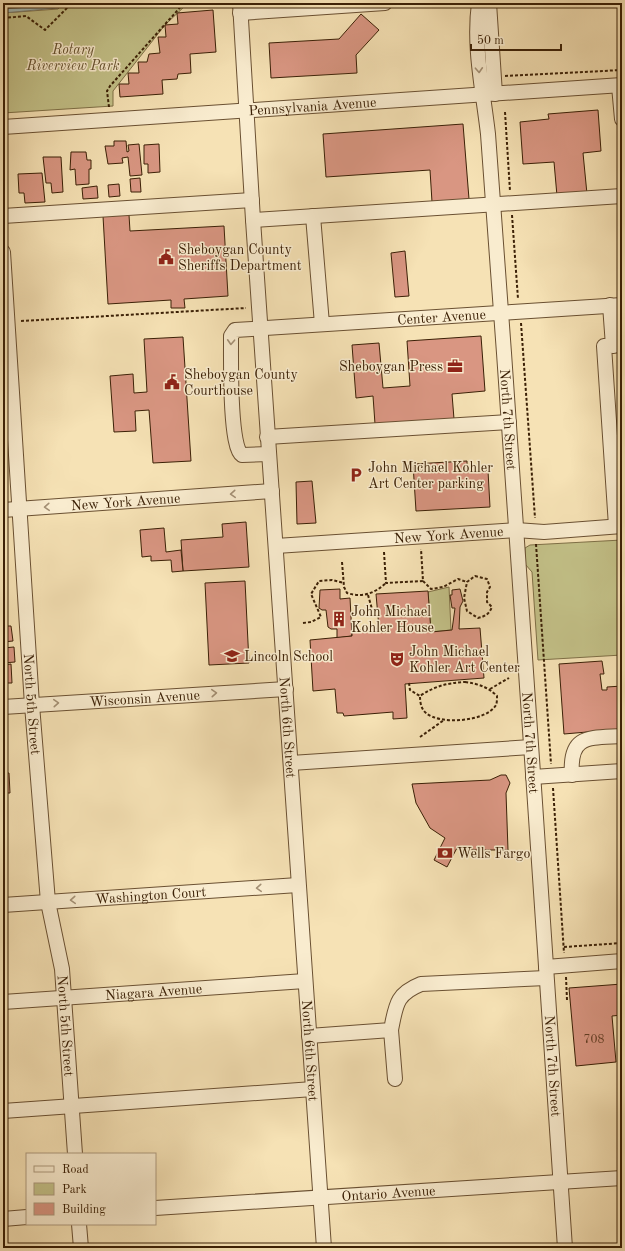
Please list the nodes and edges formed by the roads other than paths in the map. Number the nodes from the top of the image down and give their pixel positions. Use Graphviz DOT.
graph roads {
  1 [pos="385,3"];
  2 [pos="479,3"];
  3 [pos="489,3"];
  4 [pos="240,8"];
  5 [pos="621,86"];
  6 [pos="489,94"];
  7 [pos="246,110"];
  8 [pos="622,119"];
  9 [pos="3,127"];
  10 [pos="622,196"];
  11 [pos="252,200"];
  12 [pos="493,204"];
  13 [pos="3,216"];
  14 [pos="313,216"];
  15 [pos="252,220"];
  16 [pos="3,252"];
  17 [pos="616,305"];
  18 [pos="5,311"];
  19 [pos="501,312"];
  20 [pos="322,324"];
  21 [pos="260,328"];
  22 [pos="617,345"];
  23 [pos="509,422"];
  24 [pos="267,437"];
  25 [pos="269,454"];
  26 [pos="272,491"];
  27 [pos="20,508"];
  28 [pos="3,510"];
  29 [pos="619,526"];
  30 [pos="516,530"];
  31 [pos="276,546"];
  32 [pos="286,688"];
  33 [pos="32,705"];
  34 [pos="3,707"];
  35 [pos="622,736"];
  36 [pos="531,747"];
  37 [pos="291,763"];
  38 [pos="622,771"];
  39 [pos="572,775"];
  40 [pos="533,777"];
  41 [pos="298,885"];
  42 [pos="48,902"];
  43 [pos="3,905"];
  44 [pos="622,961"];
  45 [pos="546,972"];
  46 [pos="305,981"];
  47 [pos="65,999"];
  48 [pos="3,1002"];
  49 [pos="391,1030"];
  50 [pos="309,1036"];
  51 [pos="395,1079"];
  52 [pos="313,1089"];
  53 [pos="72,1106"];
  54 [pos="3,1111"];
  55 [pos="75,1153"];
  56 [pos="622,1178"];
  57 [pos="561,1182"];
  58 [pos="320,1197"];
  59 [pos="156,1208"];
  60 [pos="26,1217"];
  61 [pos="3,1219"];
  62 [pos="79,1225"];
  63 [pos="81,1248"];
  64 [pos="324,1248"];
  65 [pos="565,1248"];
  1 -- 4 [label="street"];
  2 -- 6 [label="street, one-way"];
  3 -- 6 [label="street"];
  4 -- 7 [label="street, North 6th Street"];
  5 -- 6 [label="street, Pennsylvania Avenue"];
  5 -- 8 [label="street"];
  6 -- 7 [label="street, Pennsylvania Avenue"];
  6 -- 12 [label="street, North 7th Street"];
  7 -- 9 [label="street, Pennsylvania Avenue"];
  7 -- 11 [label="street, North 6th Street"];
  10 -- 12 [label="street"];
  11 -- 13 [label="street"];
  11 -- 15 [label="street, North 6th Street"];
  12 -- 14 [label="street"];
  12 -- 19 [label="street, North 7th Street"];
  14 -- 15 [label="street"];
  14 -- 20 [label="street"];
  15 -- 21 [label="street, North 6th Street"];
  16 -- 18 [label="street, North 5th Street"];
  17 -- 19 [label="street, Center Avenue"];
  17 -- 22 [label="street"];
  18 -- 27 [label="street, North 5th Street"];
  19 -- 20 [label="street, Center Avenue"];
  19 -- 23 [label="street, North 7th Street"];
  20 -- 21 [label="street, Center Avenue"];
  21 -- 24 [label="street, North 6th Street"];
  21 -- 25 [label="street, Center Avenue, one-way"];
  22 -- 29 [label="street"];
  23 -- 24 [label="street"];
  23 -- 30 [label="street, North 7th Street"];
  24 -- 25 [label="street, North 6th Street"];
  25 -- 26 [label="street, North 6th Street"];
  26 -- 27 [label="street, New York Avenue, one-way"];
  26 -- 31 [label="street, North 6th Street"];
  27 -- 28 [label="street, New York Avenue"];
  27 -- 33 [label="street, North 5th Street"];
  29 -- 30 [label="street, New York Avenue"];
  30 -- 31 [label="street, New York Avenue"];
  30 -- 36 [label="street, North 7th Street"];
  31 -- 32 [label="street, North 6th Street"];
  33 -- 32 [label="street, Wisconsin Avenue, one-way"];
  32 -- 37 [label="street, North 6th Street"];
  33 -- 34 [label="street, Wisconsin Avenue"];
  33 -- 42 [label="street, North 5th Street"];
  35 -- 39 [label="street"];
  36 -- 37 [label="street"];
  36 -- 40 [label="street, North 7th Street"];
  37 -- 41 [label="street, North 6th Street"];
  38 -- 39 [label="street"];
  39 -- 40 [label="street"];
  40 -- 45 [label="street, North 7th Street"];
  41 -- 42 [label="street, Washington Court, one-way"];
  41 -- 46 [label="street, North 6th Street"];
  42 -- 43 [label="street, Washington Court"];
  42 -- 47 [label="street, North 5th Street"];
  44 -- 45 [label="street"];
  45 -- 49 [label="street"];
  45 -- 57 [label="street, North 7th Street"];
  46 -- 47 [label="street, Niagara Avenue"];
  46 -- 50 [label="street, North 6th Street"];
  47 -- 48 [label="street, Niagara Avenue"];
  47 -- 53 [label="street, North 5th Street"];
  49 -- 50 [label="street"];
  49 -- 51 [label="street"];
  50 -- 52 [label="street, North 6th Street"];
  52 -- 53 [label="street"];
  52 -- 58 [label="street, North 6th Street"];
  53 -- 54 [label="street"];
  53 -- 55 [label="street, North 5th Street"];
  56 -- 57 [label="street, Ontario Avenue"];
  57 -- 58 [label="street, Ontario Avenue"];
  57 -- 65 [label="street, North 7th Street"];
  58 -- 59 [label="street, Ontario Avenue"];
  58 -- 64 [label="street, North 6th Street"];
  60 -- 61 [label="street"];
  62 -- 63 [label="street"];
}
